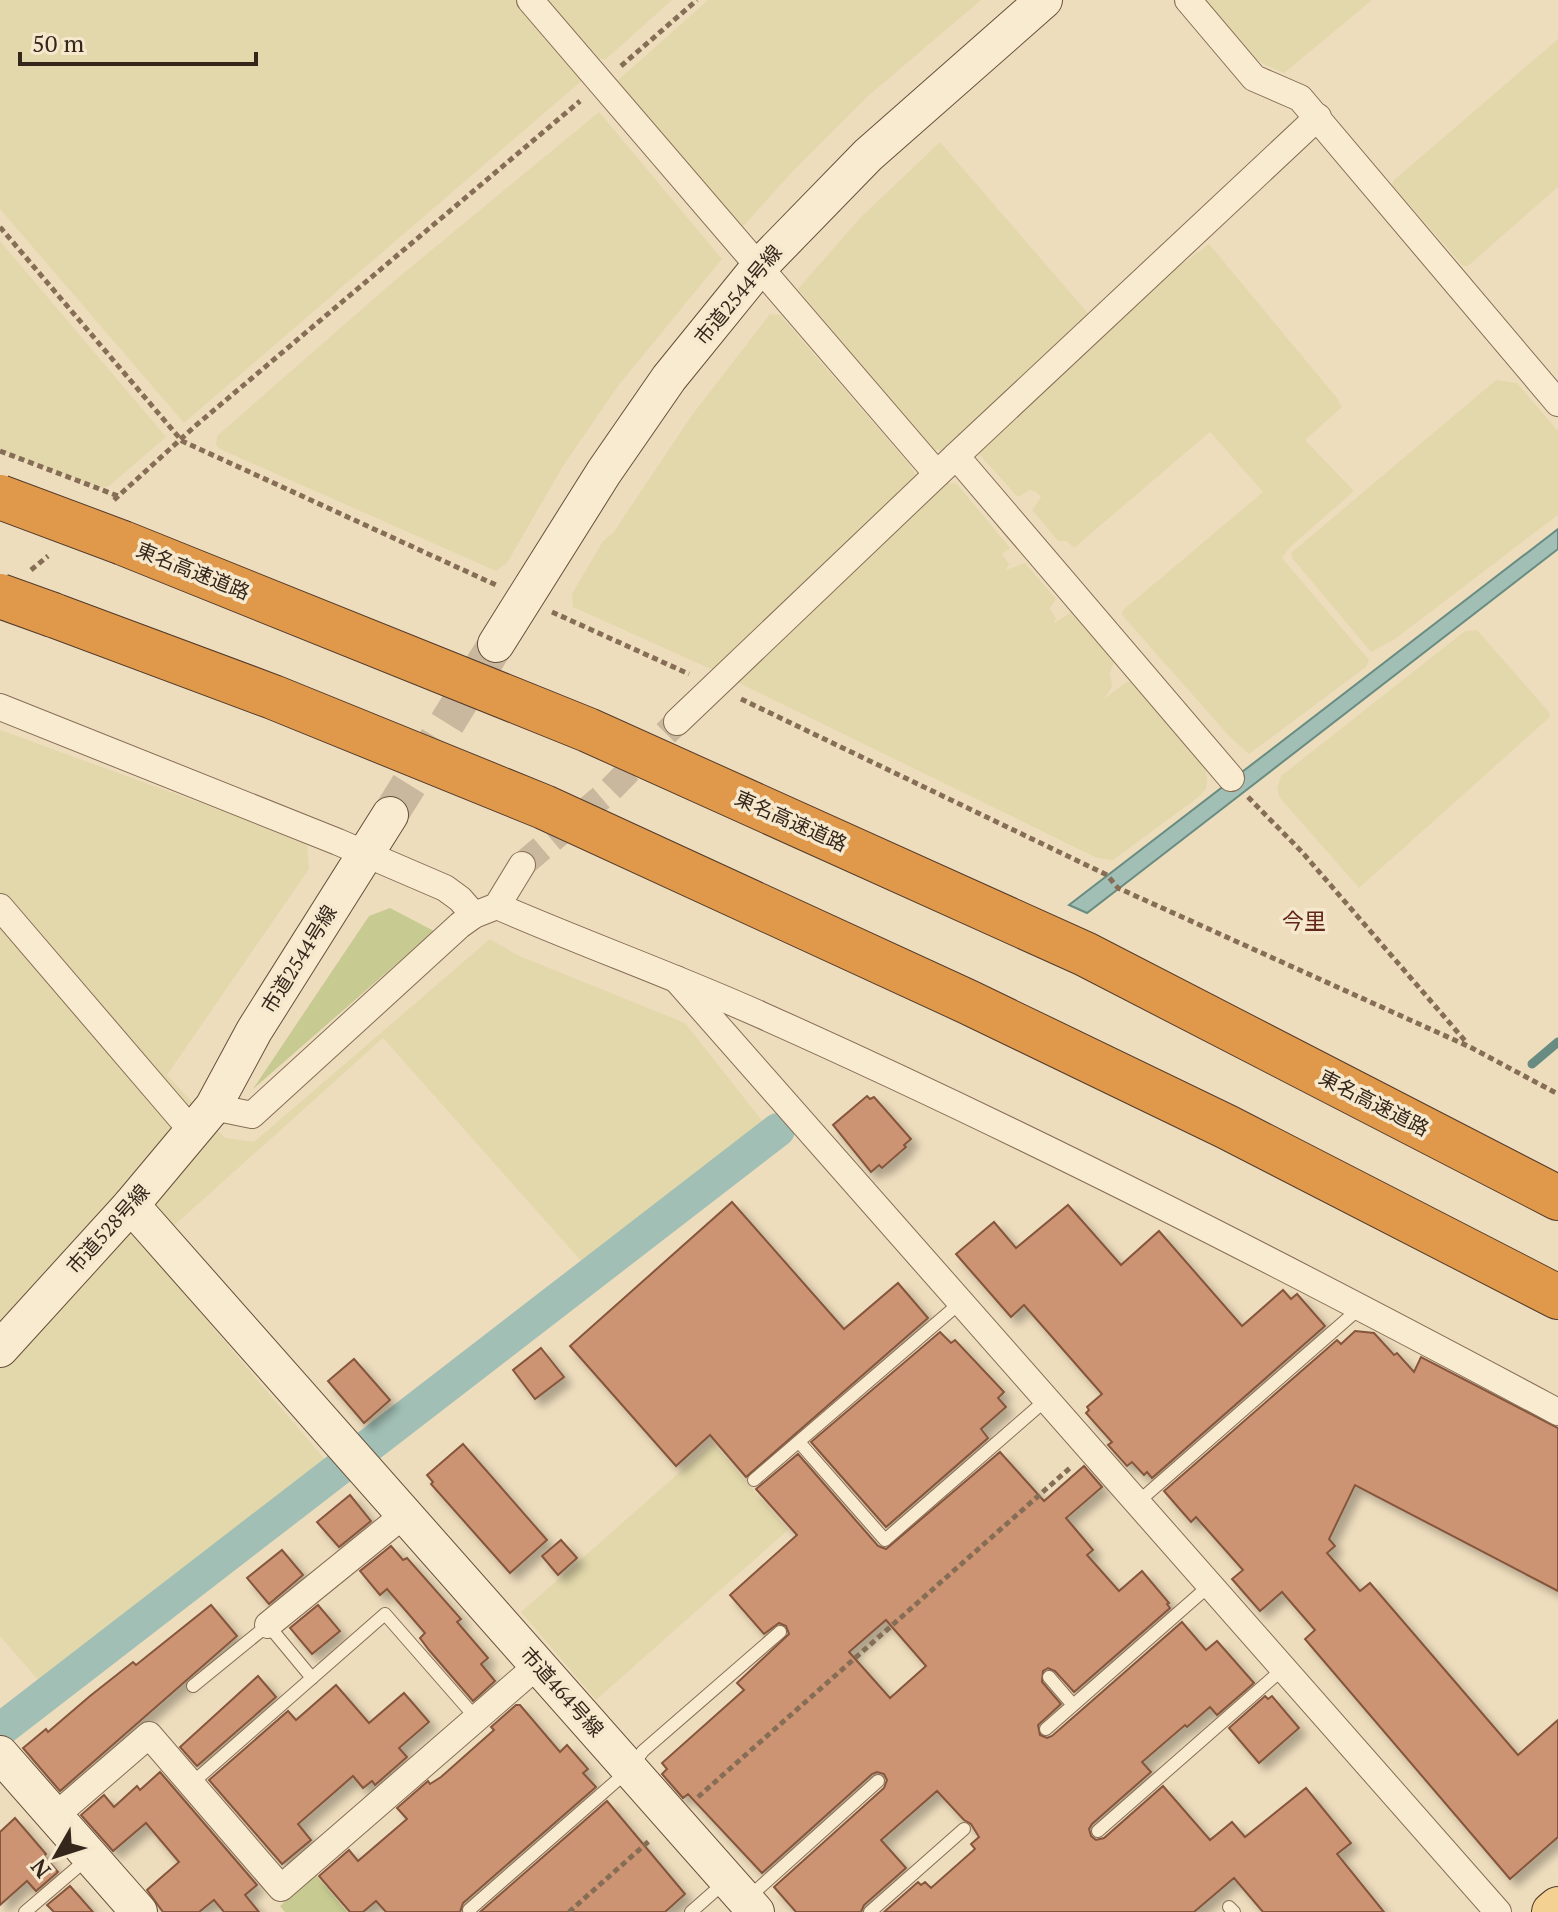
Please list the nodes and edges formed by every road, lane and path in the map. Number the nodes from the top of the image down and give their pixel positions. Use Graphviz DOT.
graph roads {
  1 [pos="530,0"];
  2 [pos="697,0"];
  3 [pos="1044,0"];
  4 [pos="1188,0"];
  5 [pos="601,83"];
  6 [pos="1318,117"];
  7 [pos="0,227"];
  8 [pos="759,267"];
  9 [pos="1558,403"];
  10 [pos="182,441"];
  11 [pos="0,451"];
  12 [pos="946,465"];
  13 [pos="0,497"];
  14 [pos="0,596"];
  15 [pos="524,598"];
  16 [pos="574,622"];
  17 [pos="496,644"];
  18 [pos="713,686"];
  19 [pos="0,707"];
  20 [pos="677,722"];
  21 [pos="1237,785"];
  22 [pos="390,815"];
  23 [pos="364,855"];
  24 [pos="522,865"];
  25 [pos="0,907"];
  26 [pos="486,910"];
  27 [pos="676,979"];
  28 [pos="1470,1047"];
  29 [pos="1558,1094"];
  30 [pos="203,1119"];
  31 [pos="1558,1198"];
  32 [pos="131,1205"];
  33 [pos="1558,1297"];
  34 [pos="961,1302"];
  35 [pos="1361,1307"];
  36 [pos="0,1349"];
  37 [pos="1047,1399"];
  38 [pos="1558,1412"];
  39 [pos="799,1442"];
  40 [pos="1078,1461"];
  41 [pos="754,1480"];
  42 [pos="1138,1502"];
  43 [pos="405,1514"];
  44 [pos="1210,1585"];
  45 [pos="268,1625"];
  46 [pos="780,1632"];
  47 [pos="538,1665"];
  48 [pos="1284,1668"];
  49 [pos="1049,1677"];
  50 [pos="312,1678"];
  51 [pos="193,1686"];
  52 [pos="1073,1705"];
  53 [pos="477,1718"];
  54 [pos="1046,1729"];
  55 [pos="8,1768"];
  56 [pos="630,1769"];
  57 [pos="878,1781"];
  58 [pos="191,1784"];
  59 [pos="54,1817"];
  60 [pos="666,1826"];
  61 [pos="964,1829"];
  62 [pos="1098,1831"];
  63 [pos="89,1857"];
  64 [pos="743,1897"];
  65 [pos="1558,1907"];
  66 [pos="469,1910"];
  67 [pos="25,1912"];
  68 [pos="139,1912"];
  69 [pos="569,1912"];
  70 [pos="691,1912"];
  71 [pos="870,1912"];
  72 [pos="1498,1912"];
  73 [pos="1552,1912"];
  1 -- 5 [label="street"];
  2 -- 5 [label="path"];
  3 -- 8 [label="street, 市道2544号線"];
  4 -- 6 [label="street"];
  5 -- 8 [label="street"];
  5 -- 10 [label="path"];
  6 -- 9 [label="street"];
  6 -- 12 [label="street"];
  7 -- 10 [label="path"];
  8 -- 12 [label="street"];
  8 -- 15 [label="street, 市道2544号線"];
  10 -- 11 [label="path"];
  10 -- 15 [label="path"];
  12 -- 18 [label="street"];
  12 -- 21 [label="street"];
  13 -- 31 [label="highway, 東名高速道路, bridge"];
  14 -- 33 [label="highway, bridge"];
  15 -- 17 [label="street, 市道2544号線"];
  16 -- 18 [label="path"];
  18 -- 20 [label="street"];
  18 -- 28 [label="path"];
  19 -- 23 [label="street"];
  21 -- 28 [label="path"];
  22 -- 23 [label="street, 市道2544号線"];
  23 -- 26 [label="street"];
  23 -- 30 [label="street, 市道2544号線"];
  24 -- 26 [label="street"];
  25 -- 30 [label="street"];
  26 -- 27 [label="street"];
  26 -- 30 [label="street"];
  27 -- 34 [label="street"];
  27 -- 35 [label="street"];
  28 -- 29 [label="path"];
  30 -- 32 [label="street, 市道528号線"];
  32 -- 36 [label="street, 市道528号線"];
  32 -- 43 [label="street, 市道464号線"];
  34 -- 37 [label="street"];
  34 -- 39 [label="lane"];
  35 -- 38 [label="street"];
  35 -- 42 [label="lane"];
  37 -- 39 [label="lane"];
  37 -- 42 [label="street"];
  39 -- 41 [label="lane"];
  40 -- 60 [label="path"];
  42 -- 44 [label="street"];
  43 -- 45 [label="street"];
  43 -- 47 [label="street, 市道464号線"];
  44 -- 48 [label="street"];
  44 -- 52 [label="lane"];
  45 -- 50 [label="lane"];
  45 -- 51 [label="lane"];
  46 -- 56 [label="lane"];
  47 -- 53 [label="street"];
  47 -- 56 [label="street, 市道464号線"];
  48 -- 62 [label="lane"];
  48 -- 72 [label="street"];
  49 -- 52 [label="lane"];
  50 -- 53 [label="lane"];
  50 -- 58 [label="lane"];
  52 -- 54 [label="lane"];
  53 -- 58 [label="street"];
  55 -- 59 [label="street"];
  56 -- 60 [label="street, 市道464号線"];
  56 -- 66 [label="lane"];
  57 -- 64 [label="lane"];
  58 -- 59 [label="street"];
  59 -- 63 [label="street"];
  60 -- 64 [label="street, 市道464号線"];
  60 -- 69 [label="path"];
  61 -- 71 [label="lane"];
  63 -- 67 [label="lane"];
  63 -- 68 [label="street"];
  64 -- 70 [label="lane"];
  65 -- 73 [label="main road"];
}
